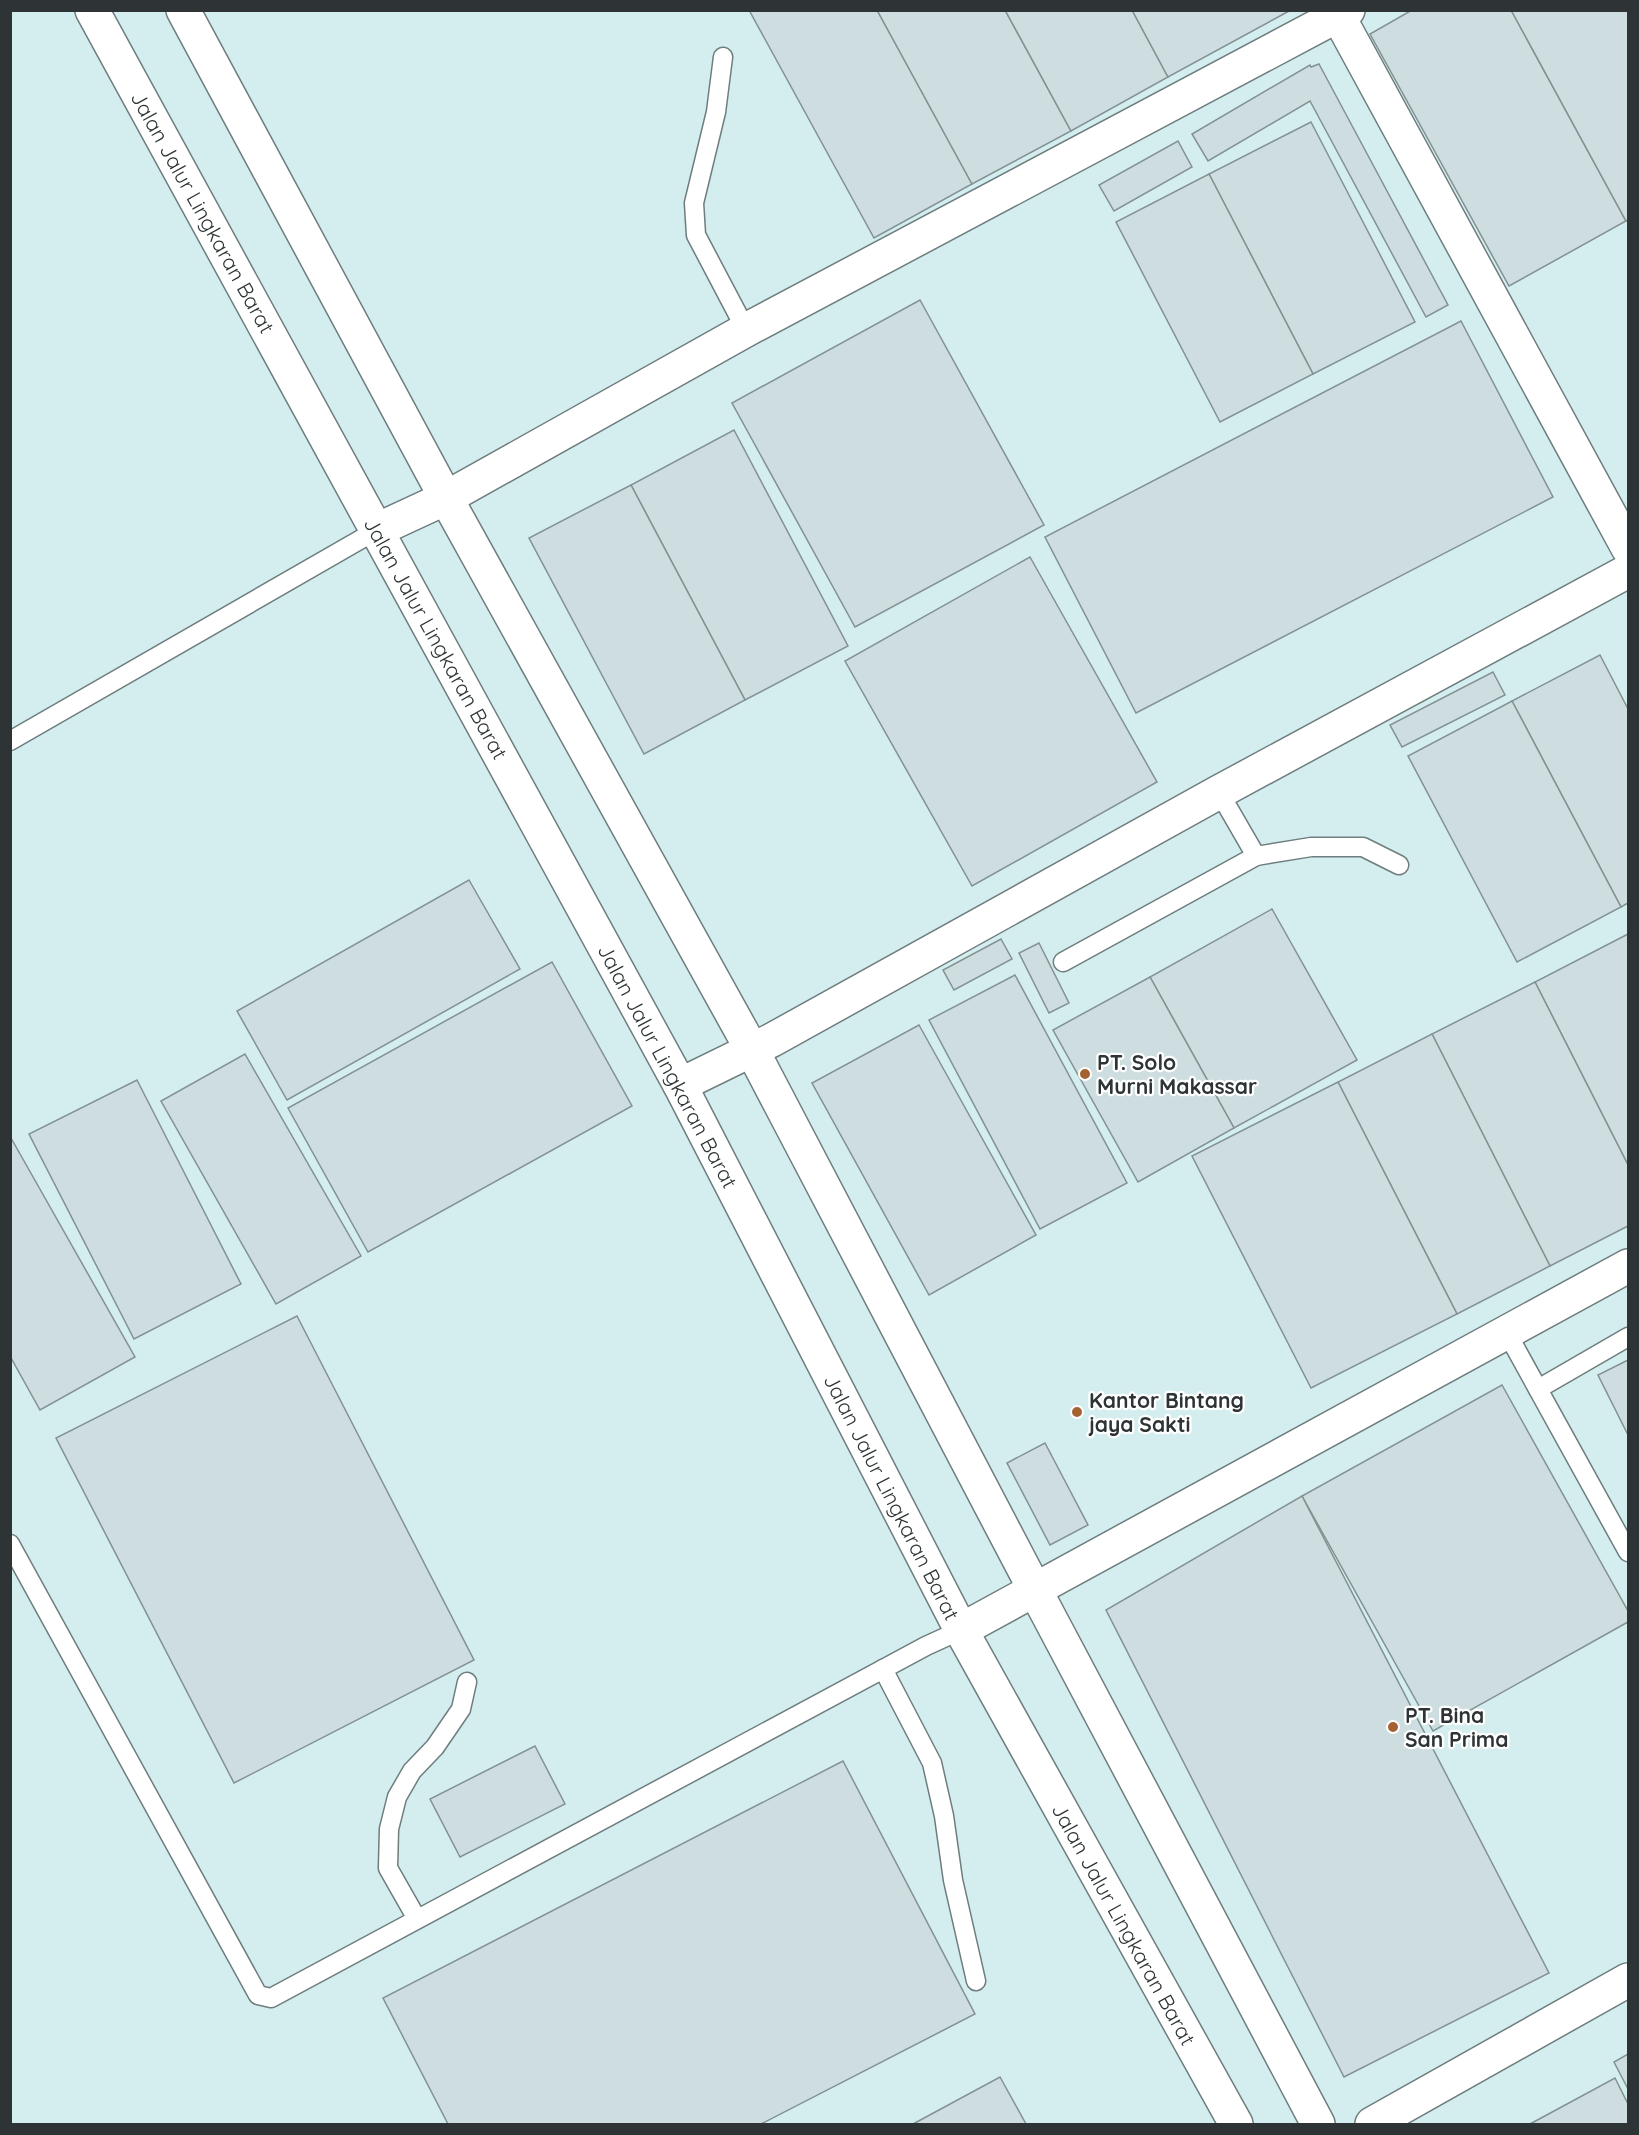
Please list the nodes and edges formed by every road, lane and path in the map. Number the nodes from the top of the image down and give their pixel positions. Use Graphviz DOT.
graph roads {
  1 [pos="92,10"];
  2 [pos="183,10"];
  3 [pos="1340,12"];
  4 [pos="723,57"];
  5 [pos="746,330"];
  6 [pos="446,498"];
  7 [pos="377,530"];
  8 [pos="1629,548"];
  9 [pos="1629,571"];
  10 [pos="10,741"];
  11 [pos="1219,792"];
  12 [pos="1256,855"];
  13 [pos="1399,865"];
  14 [pos="1063,962"];
  15 [pos="752,1050"];
  16 [pos="680,1085"];
  17 [pos="1629,1266"];
  18 [pos="1507,1333"];
  19 [pos="1629,1337"];
  20 [pos="1538,1389"];
  21 [pos="10,1544"];
  22 [pos="1629,1552"];
  23 [pos="1035,1590"];
  24 [pos="961,1630"];
  25 [pos="883,1670"];
  26 [pos="467,1682"];
  27 [pos="417,1919"];
  28 [pos="1629,1980"];
  29 [pos="976,1981"];
  30 [pos="1236,2124"];
  31 [pos="1318,2124"];
  32 [pos="1372,2124"];
  1 -- 7 [label="main road, Jalan Jalur Lingkaran Barat"];
  2 -- 6 [label="main road"];
  3 -- 5 [label="main road"];
  3 -- 8 [label="main road"];
  4 -- 5 [label="lane"];
  5 -- 6 [label="main road"];
  6 -- 7 [label="main road"];
  6 -- 15 [label="main road"];
  7 -- 10 [label="lane"];
  7 -- 16 [label="main road, Jalan Jalur Lingkaran Barat"];
  9 -- 11 [label="main road"];
  11 -- 12 [label="lane"];
  11 -- 15 [label="main road"];
  12 -- 13 [label="lane"];
  12 -- 14 [label="lane"];
  15 -- 16 [label="main road"];
  15 -- 23 [label="main road"];
  16 -- 24 [label="main road, Jalan Jalur Lingkaran Barat"];
  17 -- 18 [label="main road"];
  18 -- 20 [label="lane"];
  18 -- 23 [label="main road"];
  19 -- 20 [label="lane"];
  20 -- 22 [label="lane"];
  21 -- 27 [label="lane"];
  23 -- 24 [label="main road"];
  23 -- 31 [label="main road"];
  24 -- 25 [label="lane"];
  24 -- 30 [label="main road, Jalan Jalur Lingkaran Barat"];
  25 -- 27 [label="lane"];
  25 -- 29 [label="lane"];
  26 -- 27 [label="lane"];
  28 -- 32 [label="main road"];
}
